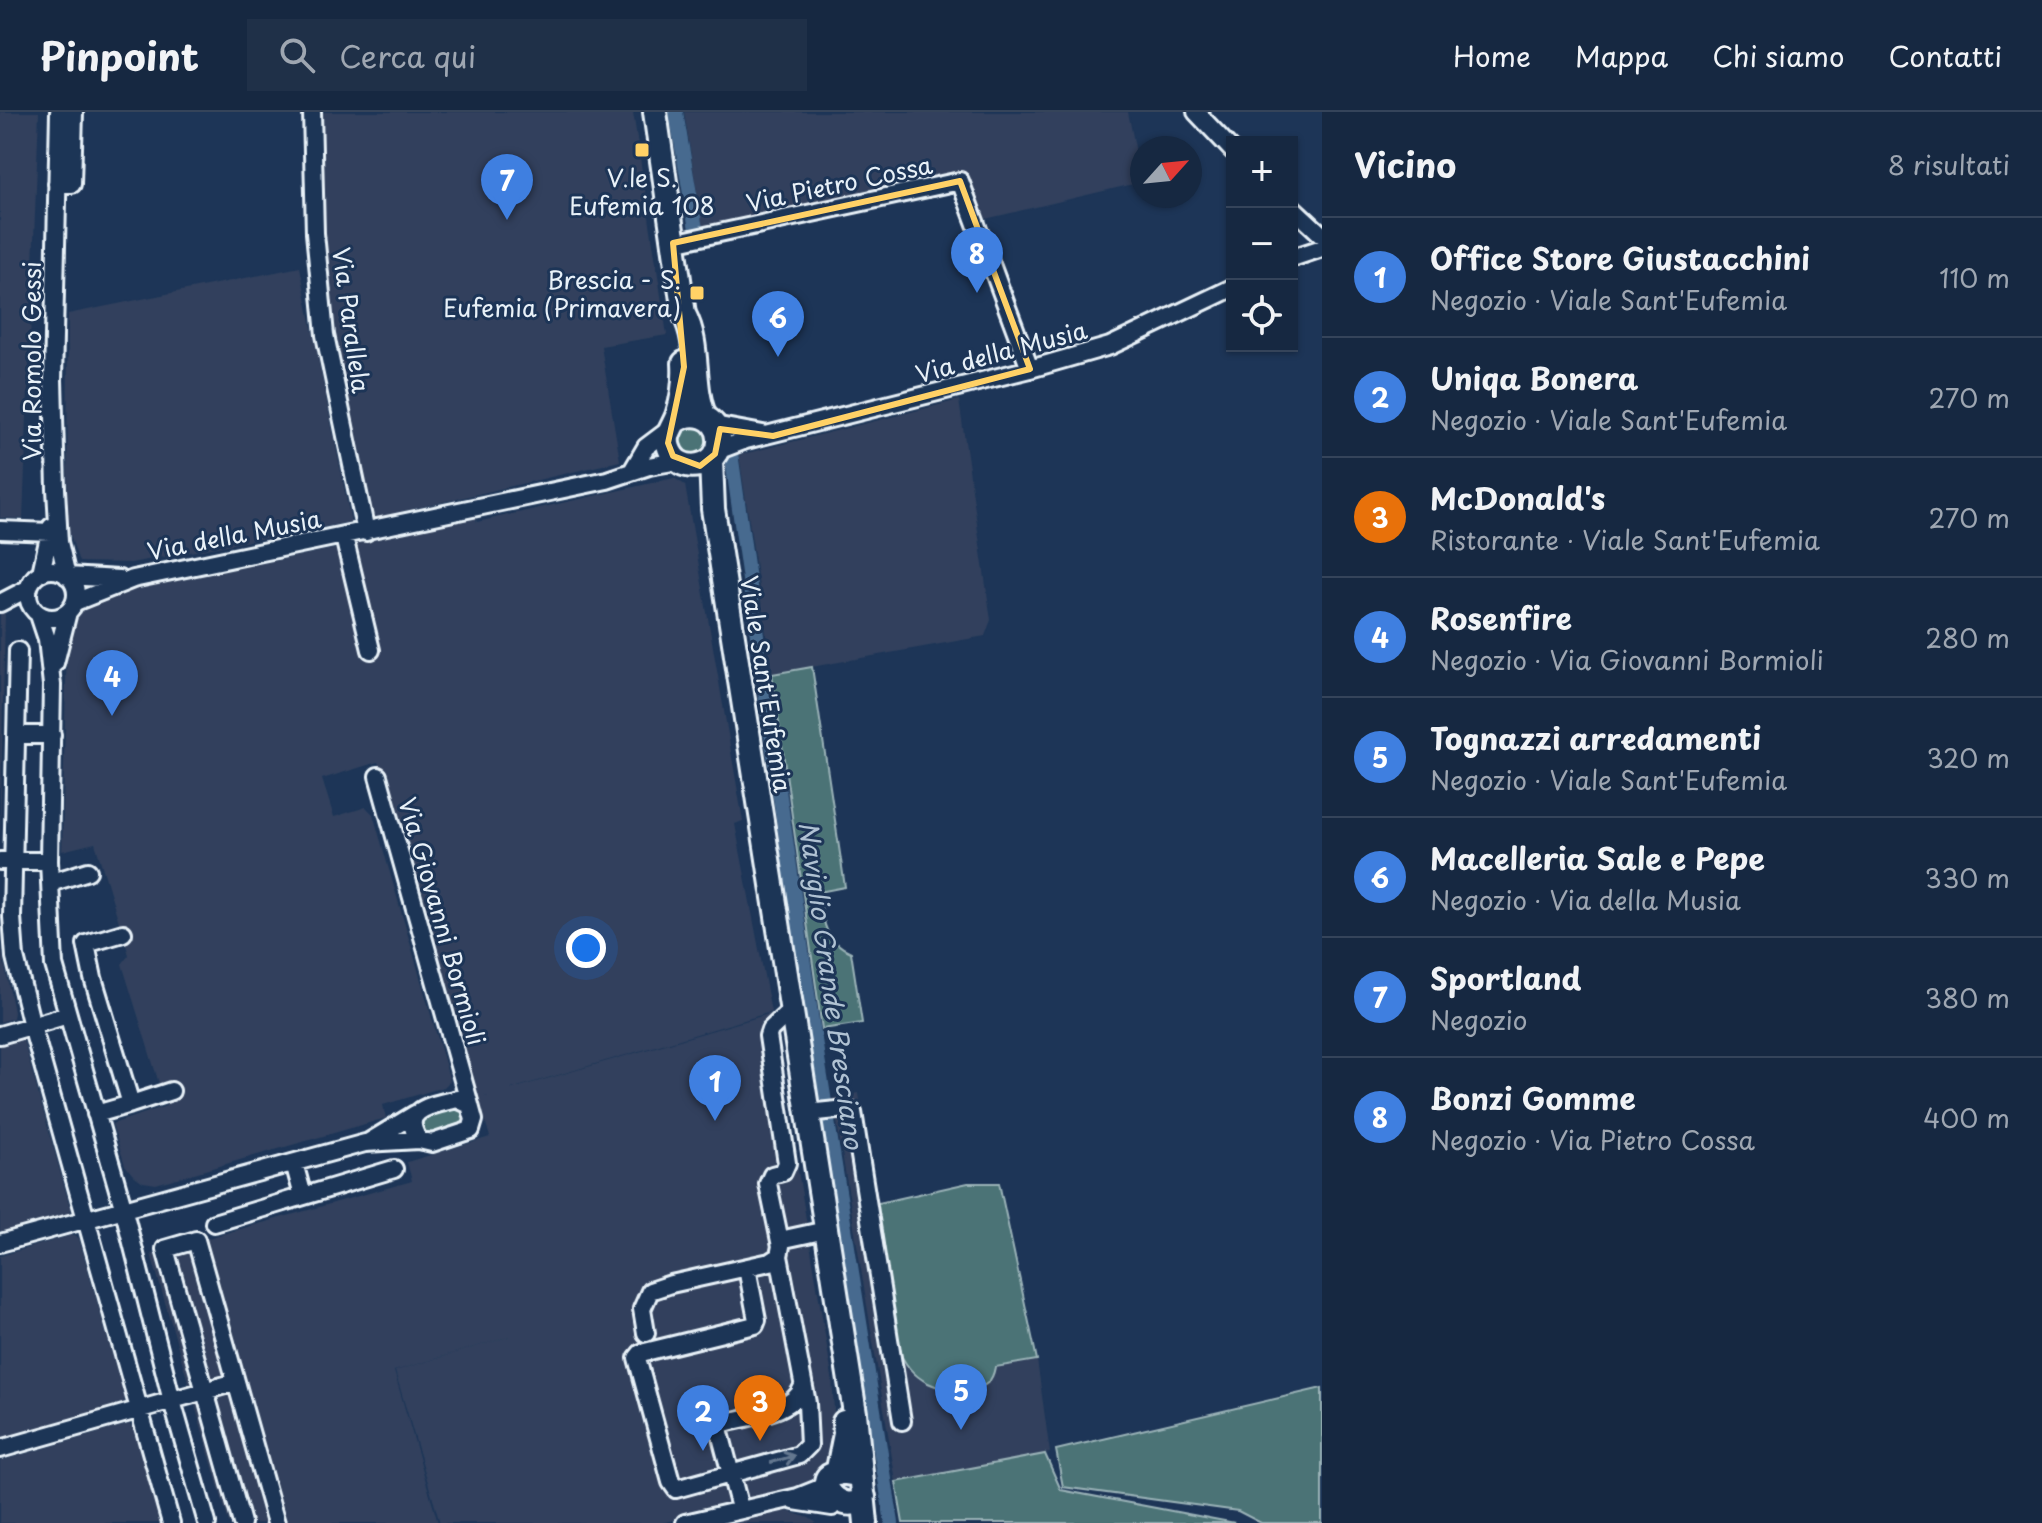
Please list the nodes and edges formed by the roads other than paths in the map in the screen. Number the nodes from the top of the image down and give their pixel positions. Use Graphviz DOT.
graph roads {
  1 [pos="59,112"];
  2 [pos="74,112"];
  3 [pos="312,112"];
  4 [pos="655,112"];
  5 [pos="1196,112"];
  6 [pos="1226,144"];
  7 [pos="57,184"];
  8 [pos="1293,208"];
  9 [pos="1322,235"];
  10 [pos="673,243"];
  11 [pos="1322,248"];
  12 [pos="1298,256"];
  13 [pos="1226,291"];
  14 [pos="684,314"];
  15 [pos="1030,369"];
  16 [pos="709,421"];
  17 [pos="673,425"];
  18 [pos="773,436"];
  19 [pos="714,455"];
  20 [pos="683,464"];
  21 [pos="632,471"];
  22 [pos="56,489"];
  23 [pos="713,509"];
  24 [pos="0,530"];
  25 [pos="51,532"];
  26 [pos="366,532"];
  27 [pos="344,537"];
  28 [pos="41,573"];
  29 [pos="67,576"];
  30 [pos="133,579"];
  31 [pos="29,588"];
  32 [pos="0,604"];
  33 [pos="72,607"];
  34 [pos="35,611"];
  35 [pos="371,650"];
  36 [pos="18,651"];
  37 [pos="52,685"];
  38 [pos="16,735"];
  39 [pos="52,735"];
  40 [pos="378,776"];
  41 [pos="6,861"];
  42 [pos="49,861"];
  43 [pos="88,871"];
  44 [pos="50,883"];
  45 [pos="123,933"];
  46 [pos="791,1010"];
  47 [pos="68,1015"];
  48 [pos="32,1026"];
  49 [pos="0,1035"];
  50 [pos="171,1091"];
  51 [pos="464,1102"];
  52 [pos="131,1104"];
  53 [pos="814,1112"];
  54 [pos="96,1114"];
  55 [pos="415,1114"];
  56 [pos="419,1140"];
  57 [pos="365,1143"];
  58 [pos="294,1163"];
  59 [pos="394,1169"];
  60 [pos="303,1196"];
  61 [pos="123,1207"];
  62 [pos="86,1218"];
  63 [pos="214,1223"];
  64 [pos="826,1230"];
  65 [pos="0,1243"];
  66 [pos="780,1248"];
  67 [pos="747,1268"];
  68 [pos="839,1321"];
  69 [pos="646,1333"];
  70 [pos="236,1382"];
  71 [pos="803,1386"];
  72 [pos="205,1391"];
  73 [pos="172,1401"];
  74 [pos="790,1404"];
  75 [pos="139,1410"];
  76 [pos="807,1421"];
  77 [pos="902,1421"];
  78 [pos="0,1449"];
  79 [pos="731,1474"];
  80 [pos="833,1478"];
  81 [pos="863,1490"];
  82 [pos="784,1501"];
  83 [pos="740,1508"];
  84 [pos="842,1514"];
  85 [pos="171,1523"];
  86 [pos="207,1523"];
  87 [pos="242,1523"];
  88 [pos="276,1523"];
  89 [pos="685,1523"];
  90 [pos="866,1523"];
  1 -- 7 [label="street, Via Romolo Gessi"];
  2 -- 7 [label="street"];
  3 -- 26 [label="street, Via Parallela"];
  4 -- 10 [label="main road, Viale Sant'Eufemia"];
  5 -- 6 [label="street"];
  7 -- 22 [label="street, Via Romolo Gessi"];
  8 -- 9 [label="street"];
  10 -- 14 [label="main road, Viale Sant'Eufemia"];
  10 -- 15 [label="street, Via Pietro Cossa"];
  11 -- 12 [label="street"];
  13 -- 15 [label="street, Via della Musia"];
  14 -- 16 [label="main road, Viale Sant'Eufemia"];
  14 -- 17 [label="main road, Viale Sant'Eufemia"];
  15 -- 18 [label="street, Via della Musia"];
  16 -- 17 [label="main road"];
  16 -- 18 [label="street, Via della Musia"];
  16 -- 19 [label="main road, Viale Sant'Eufemia"];
  17 -- 20 [label="main road, Viale Sant'Eufemia"];
  17 -- 21 [label="street"];
  18 -- 19 [label="street, Via della Musia"];
  19 -- 20 [label="main road"];
  19 -- 23 [label="main road, Viale Sant'Eufemia"];
  20 -- 21 [label="street, Via della Musia"];
  20 -- 23 [label="main road, Viale Sant'Eufemia"];
  21 -- 26 [label="street, Via della Musia"];
  22 -- 25 [label="street, Via Romolo Gessi"];
  22 -- 29 [label="street, Via Romolo Gessi"];
  23 -- 46 [label="main road, Viale Sant'Eufemia"];
  24 -- 25 [label="street"];
  25 -- 28 [label="street, Via Romolo Gessi"];
  26 -- 27 [label="street, Via della Musia"];
  27 -- 30 [label="street, Via della Musia"];
  27 -- 35 [label="street, Via della Musia"];
  28 -- 29 [label="street, Via della Musia"];
  28 -- 31 [label="street, Via della Musia"];
  29 -- 30 [label="street, Via della Musia"];
  29 -- 33 [label="street"];
  30 -- 33 [label="street, Via della Musia"];
  31 -- 32 [label="street, Via della Musia"];
  31 -- 34 [label="street"];
  32 -- 34 [label="street, Via della Musia"];
  33 -- 34 [label="street, Via della Musia"];
  33 -- 37 [label="street"];
  34 -- 37 [label="street"];
  36 -- 38 [label="street"];
  37 -- 39 [label="street"];
  38 -- 39 [label="street"];
  38 -- 41 [label="street"];
  39 -- 42 [label="street"];
  40 -- 51 [label="street, Via Giovanni Bormioli"];
  41 -- 42 [label="street"];
  41 -- 48 [label="street"];
  42 -- 44 [label="street"];
  43 -- 44 [label="street"];
  44 -- 47 [label="street"];
  45 -- 52 [label="street"];
  46 -- 53 [label="main road, Viale Sant'Eufemia"];
  46 -- 66 [label="street"];
  47 -- 48 [label="street"];
  47 -- 54 [label="street"];
  48 -- 49 [label="street"];
  48 -- 62 [label="street"];
  50 -- 52 [label="street"];
  51 -- 55 [label="street, Via Giovanni Bormioli"];
  51 -- 56 [label="street, Via Giovanni Bormioli"];
  52 -- 54 [label="street"];
  53 -- 64 [label="main road, Viale Sant'Eufemia"];
  53 -- 77 [label="street"];
  54 -- 61 [label="street"];
  55 -- 56 [label="street"];
  55 -- 57 [label="street, Via Giovanni Bormioli"];
  56 -- 57 [label="street, Via Giovanni Bormioli"];
  57 -- 58 [label="street, Via Giovanni Bormioli"];
  58 -- 60 [label="street"];
  58 -- 61 [label="street, Via Giovanni Bormioli"];
  59 -- 60 [label="street"];
  60 -- 63 [label="street"];
  61 -- 62 [label="street, Via Giovanni Bormioli"];
  61 -- 73 [label="street"];
  62 -- 65 [label="street, Via Giovanni Bormioli"];
  62 -- 75 [label="street"];
  64 -- 66 [label="street"];
  64 -- 68 [label="main road, Viale Sant'Eufemia"];
  66 -- 67 [label="street"];
  66 -- 71 [label="street"];
  67 -- 69 [label="street"];
  67 -- 79 [label="street"];
  68 -- 80 [label="main road, Viale Sant'Eufemia"];
  68 -- 81 [label="main road, Viale Sant'Eufemia"];
  70 -- 72 [label="street"];
  70 -- 72 [label="street"];
  70 -- 88 [label="street"];
  71 -- 74 [label="street"];
  71 -- 76 [label="street"];
  72 -- 73 [label="street"];
  72 -- 87 [label="street"];
  73 -- 75 [label="street"];
  73 -- 86 [label="street"];
  74 -- 76 [label="street"];
  74 -- 79 [label="street"];
  75 -- 78 [label="street"];
  75 -- 85 [label="street"];
  79 -- 76 [label="street, one-way"];
  79 -- 83 [label="street"];
  80 -- 81 [label="main road"];
  80 -- 82 [label="street"];
  80 -- 84 [label="main road, Viale Sant'Eufemia"];
  81 -- 84 [label="main road"];
  81 -- 90 [label="main road, Viale Sant'Eufemia"];
  82 -- 83 [label="street"];
  82 -- 84 [label="street"];
  83 -- 89 [label="street"];
}
